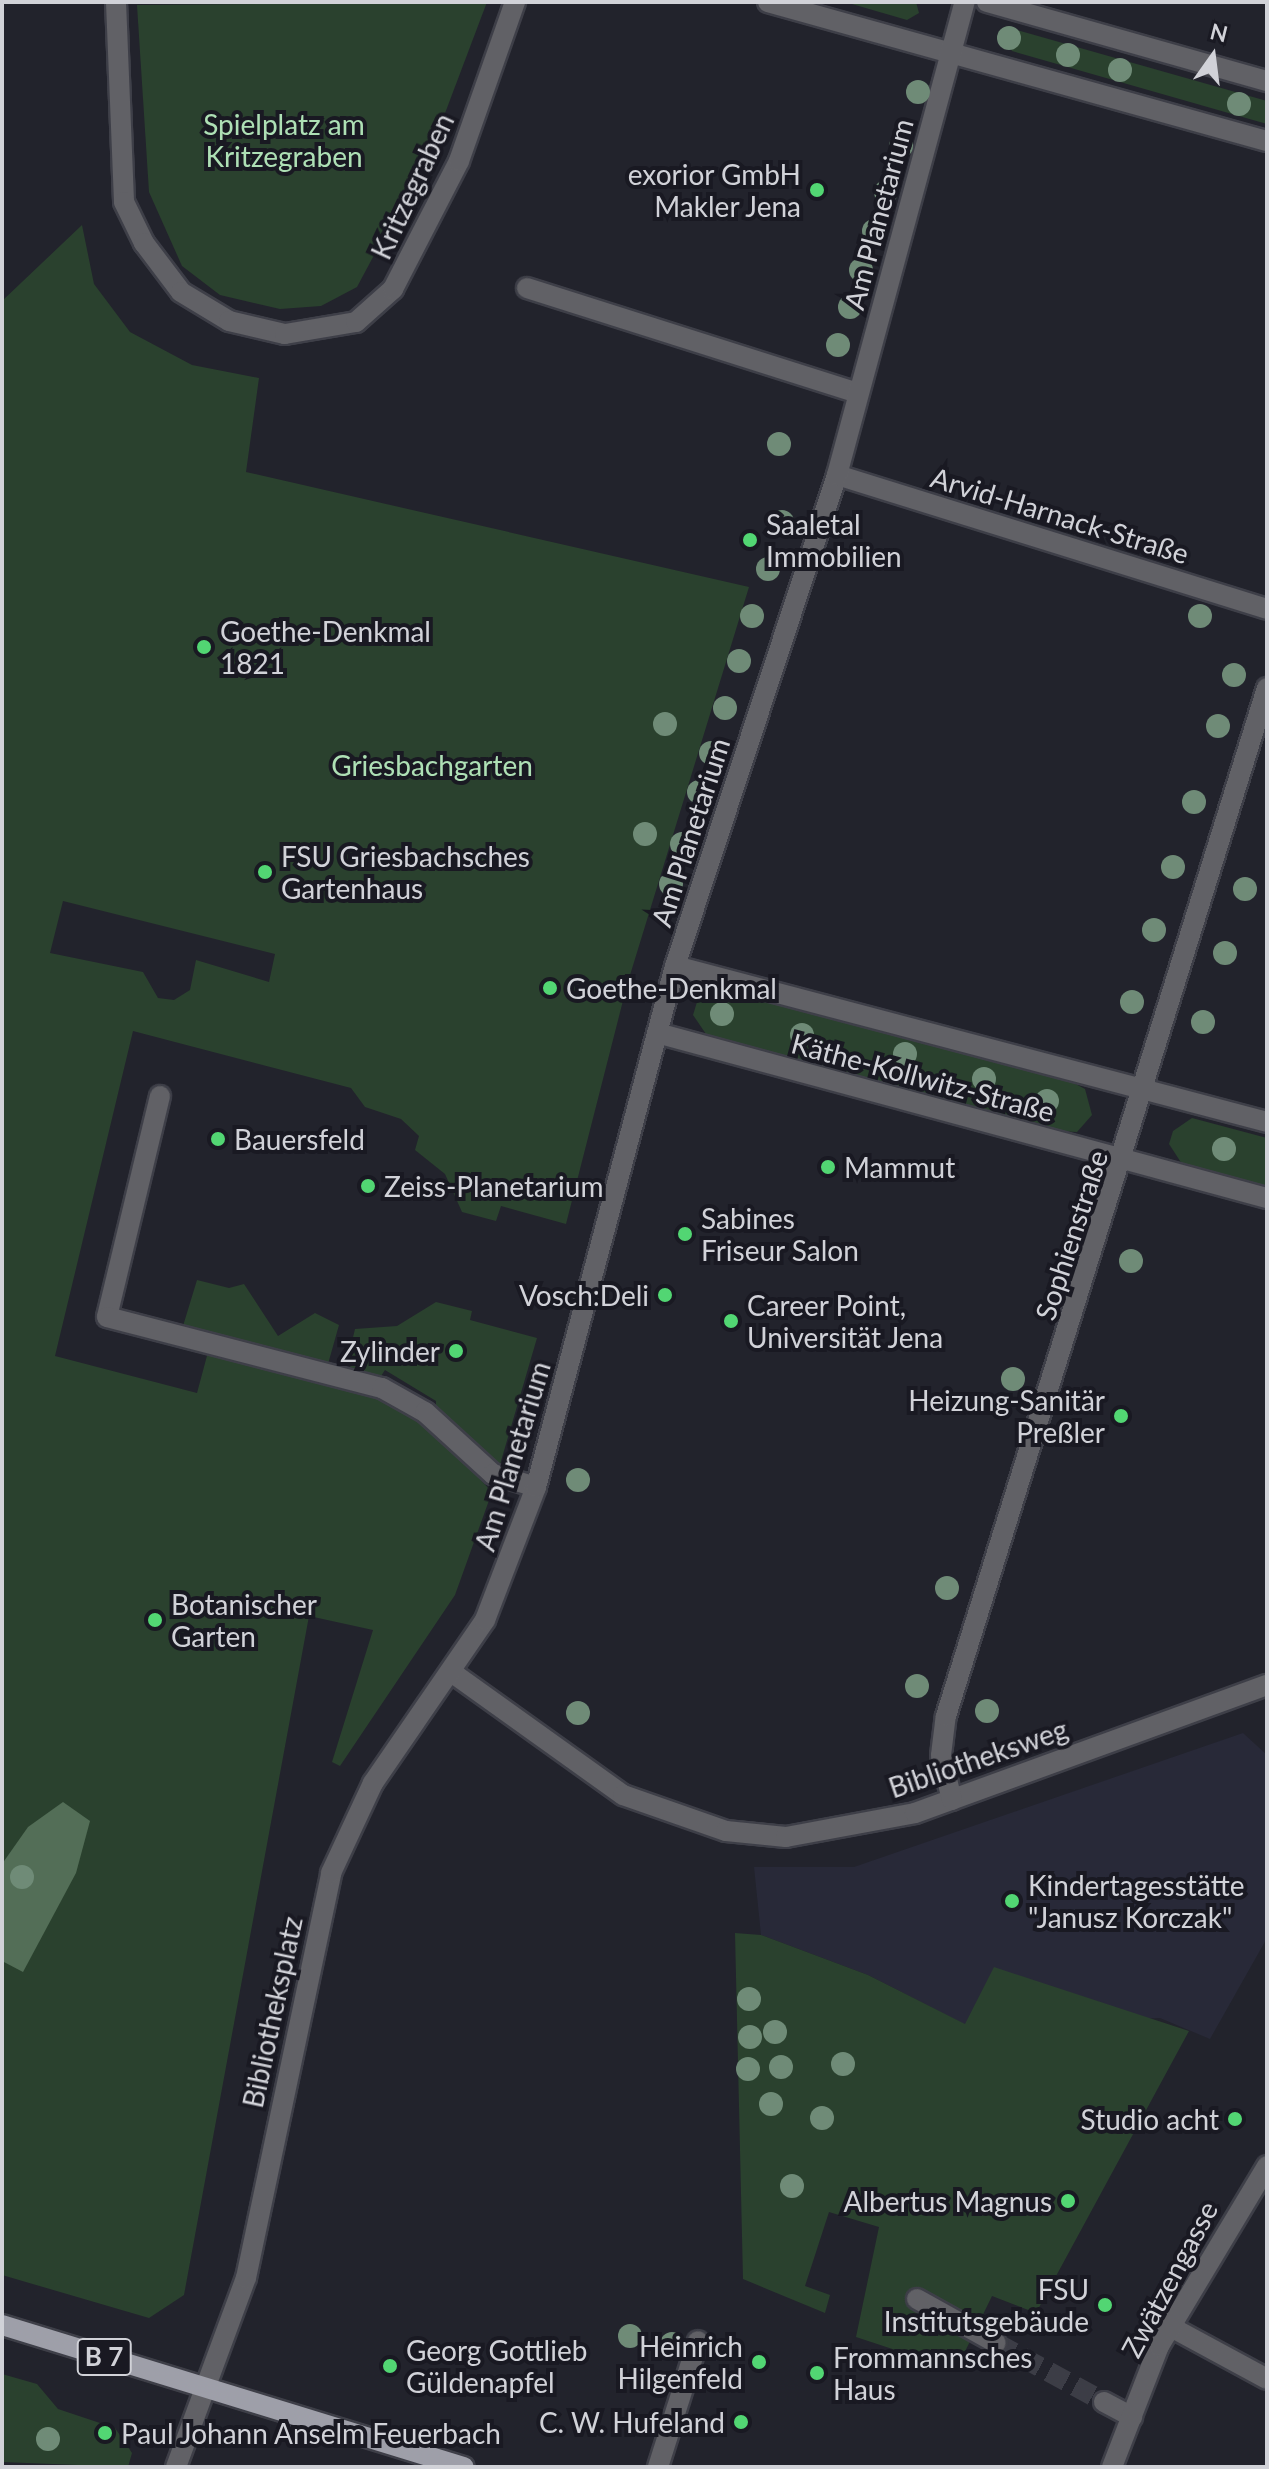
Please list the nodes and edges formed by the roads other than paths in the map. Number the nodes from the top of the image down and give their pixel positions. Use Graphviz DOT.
graph roads {
  1 [pos="116,2"];
  2 [pos="515,2"];
  3 [pos="768,2"];
  4 [pos="965,2"];
  5 [pos="987,2"];
  6 [pos="951,53"];
  7 [pos="1267,81"];
  8 [pos="1267,141"];
  9 [pos="527,288"];
  10 [pos="858,393"];
  11 [pos="837,475"];
  12 [pos="1267,609"];
  13 [pos="1267,688"];
  14 [pos="675,966"];
  15 [pos="657,1033"];
  16 [pos="1146,1090"];
  17 [pos="160,1096"];
  18 [pos="1267,1122"];
  19 [pos="1124,1160"];
  20 [pos="1267,1198"];
  21 [pos="536,1487"];
  22 [pos="454,1674"];
  23 [pos="1267,1685"];
  24 [pos="952,1800"];
  25 [pos="1267,2166"];
  26 [pos="917,2299"];
  27 [pos="2,2325"];
  28 [pos="1171,2327"];
  29 [pos="698,2341"];
  30 [pos="996,2343"];
  31 [pos="1267,2379"];
  32 [pos="207,2390"];
  33 [pos="1104,2402"];
  34 [pos="1132,2417"];
  35 [pos="176,2467"];
  36 [pos="464,2467"];
  37 [pos="658,2467"];
  38 [pos="1112,2467"];
  1 -- 2 [label="street, Kritzegraben"];
  3 -- 6 [label="street"];
  4 -- 6 [label="street, Am Planetarium"];
  5 -- 7 [label="street"];
  6 -- 8 [label="street"];
  6 -- 10 [label="street, Am Planetarium"];
  9 -- 10 [label="street"];
  10 -- 11 [label="street, Am Planetarium"];
  11 -- 12 [label="street, Arvid-Harnack-Straße"];
  11 -- 14 [label="street, Am Planetarium"];
  13 -- 16 [label="street, Sophienstraße"];
  14 -- 15 [label="street, Am Planetarium"];
  14 -- 16 [label="street, Käthe-Kollwitz-Straße"];
  15 -- 19 [label="street, Käthe-Kollwitz-Straße"];
  15 -- 21 [label="street, Am Planetarium"];
  16 -- 18 [label="street, Käthe-Kollwitz-Straße"];
  16 -- 19 [label="street, Sophienstraße"];
  17 -- 21 [label="street"];
  19 -- 20 [label="street, Käthe-Kollwitz-Straße"];
  19 -- 24 [label="street, Sophienstraße"];
  21 -- 22 [label="street, Am Planetarium"];
  22 -- 24 [label="street, Bibliotheksweg"];
  22 -- 32 [label="street, Bibliotheksplatz"];
  23 -- 24 [label="street, Bibliotheksweg"];
  25 -- 28 [label="street, Zwätzengasse"];
  26 -- 30 [label="street"];
  27 -- 32 [label="main road, B 7"];
  28 -- 31 [label="street"];
  28 -- 34 [label="street, Zwätzengasse"];
  29 -- 37 [label="street"];
  32 -- 35 [label="street, Bibliotheksplatz"];
  32 -- 36 [label="main road, B 7"];
  33 -- 34 [label="street"];
  34 -- 38 [label="street, Zwätzengasse"];
}
